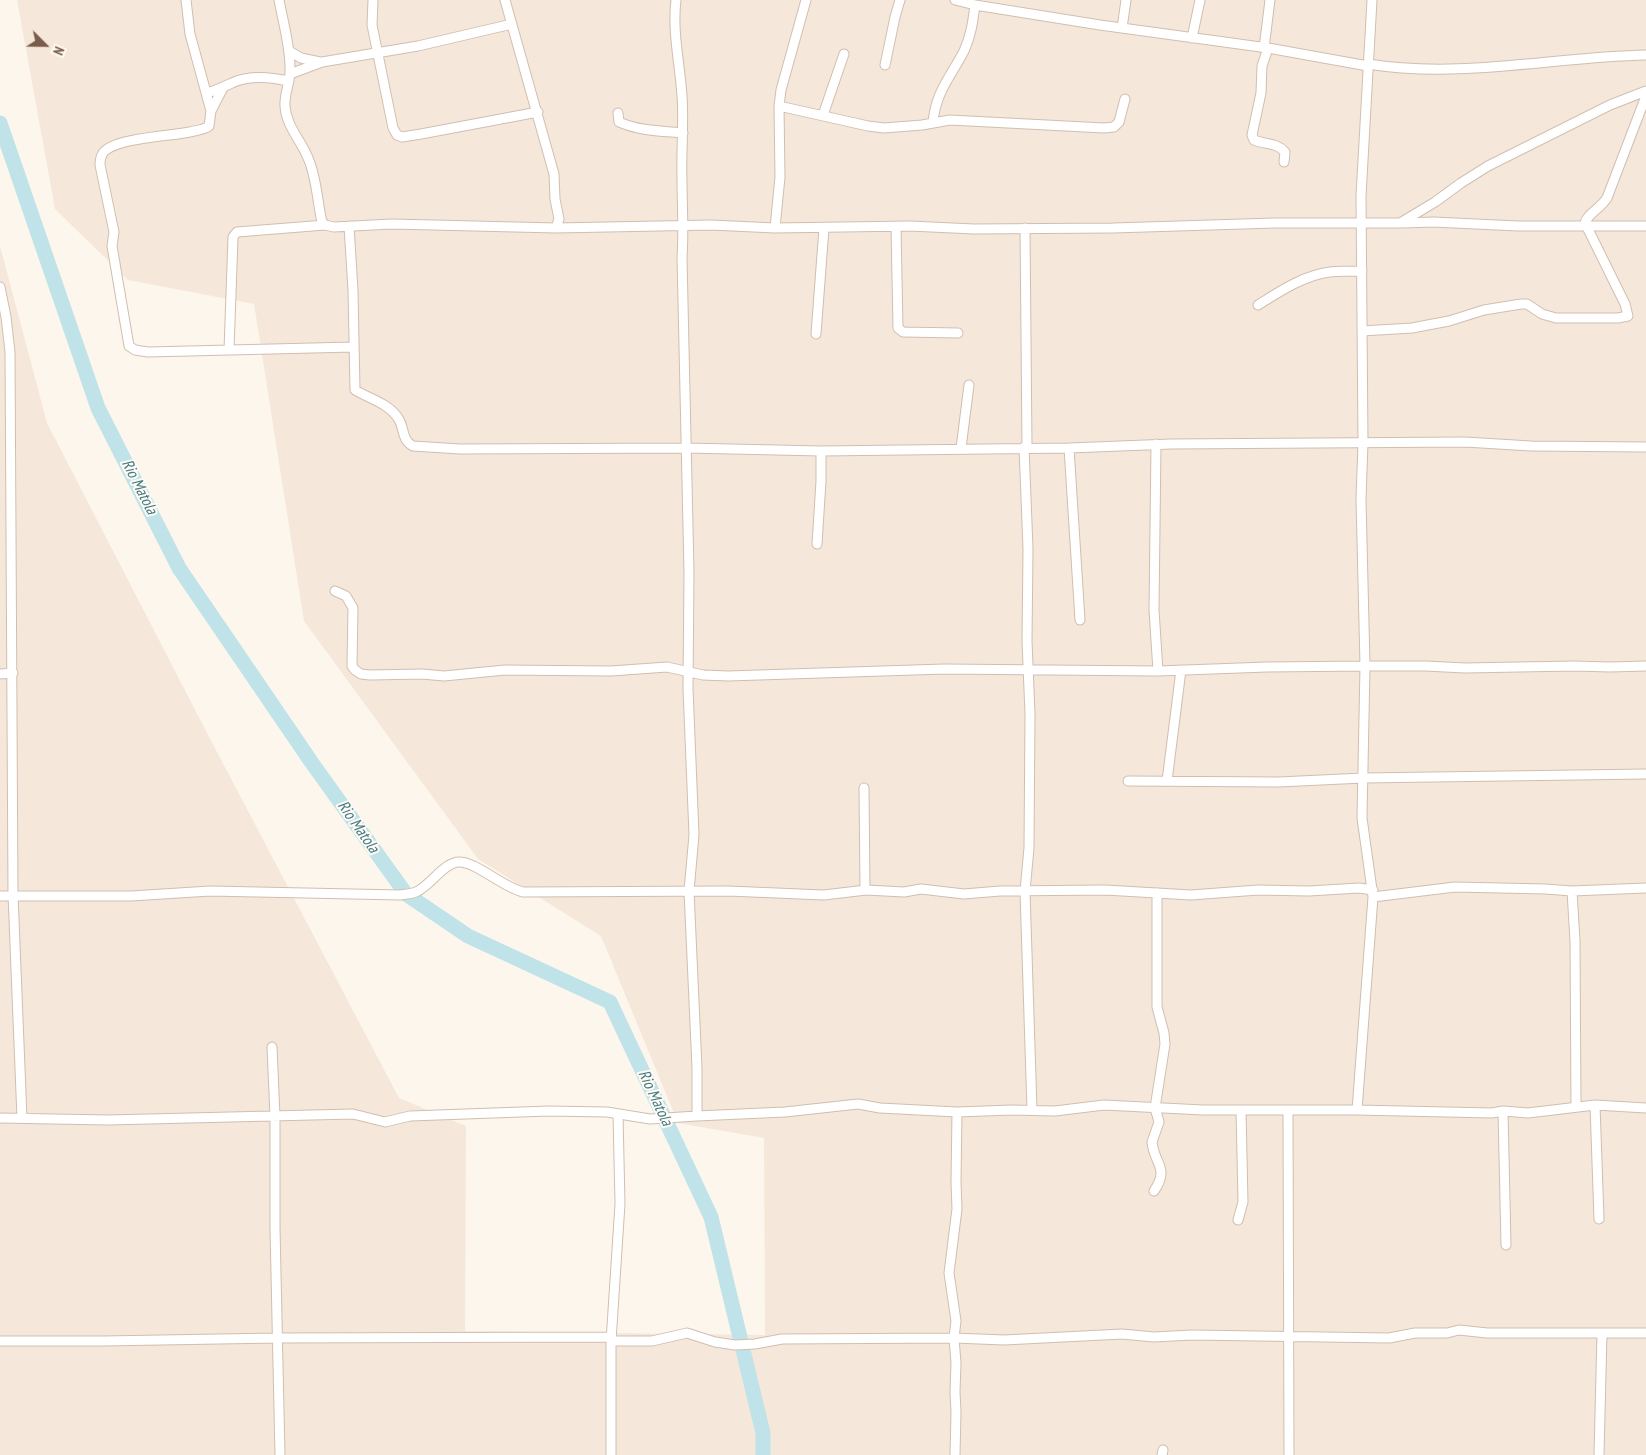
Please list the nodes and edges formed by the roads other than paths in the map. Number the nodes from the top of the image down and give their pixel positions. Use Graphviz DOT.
graph roads {
  1 [pos="186,0"];
  2 [pos="279,0"];
  3 [pos="373,0"];
  4 [pos="505,0"];
  5 [pos="676,0"];
  6 [pos="806,0"];
  7 [pos="900,0"];
  8 [pos="1126,0"];
  9 [pos="1200,0"];
  10 [pos="1270,0"];
  11 [pos="1372,0"];
  12 [pos="960,1"];
  13 [pos="975,5"];
  14 [pos="512,24"];
  15 [pos="1122,28"];
  16 [pos="1192,38"];
  17 [pos="1266,48"];
  18 [pos="290,51"];
  19 [pos="378,52"];
  20 [pos="844,54"];
  21 [pos="1646,55"];
  22 [pos="322,62"];
  23 [pos="885,65"];
  24 [pos="1368,65"];
  25 [pos="289,78"];
  26 [pos="223,88"];
  27 [pos="1646,91"];
  28 [pos="207,93"];
  29 [pos="1646,96"];
  30 [pos="1125,99"];
  31 [pos="779,106"];
  32 [pos="210,111"];
  33 [pos="538,112"];
  34 [pos="618,113"];
  35 [pos="823,116"];
  36 [pos="933,123"];
  37 [pos="683,133"];
  38 [pos="1284,162"];
  39 [pos="1361,223"];
  40 [pos="1400,223"];
  41 [pos="558,224"];
  42 [pos="325,225"];
  43 [pos="1585,225"];
  44 [pos="349,226"];
  45 [pos="684,226"];
  46 [pos="1646,226"];
  47 [pos="896,227"];
  48 [pos="775,228"];
  49 [pos="824,228"];
  50 [pos="1025,228"];
  51 [pos="1362,270"];
  52 [pos="0,288"];
  53 [pos="1258,305"];
  54 [pos="1362,331"];
  55 [pos="958,333"];
  56 [pos="816,334"];
  57 [pos="354,347"];
  58 [pos="229,350"];
  59 [pos="970,385"];
  60 [pos="1363,443"];
  61 [pos="1156,444"];
  62 [pos="1025,447"];
  63 [pos="1646,447"];
  64 [pos="686,448"];
  65 [pos="961,448"];
  66 [pos="1068,448"];
  67 [pos="821,451"];
  68 [pos="5,452"];
  69 [pos="817,544"];
  70 [pos="335,592"];
  71 [pos="1080,620"];
  72 [pos="1365,666"];
  73 [pos="1646,666"];
  74 [pos="1028,670"];
  75 [pos="1181,670"];
  76 [pos="1158,671"];
  77 [pos="688,672"];
  78 [pos="13,673"];
  79 [pos="0,674"];
  80 [pos="1646,774"];
  81 [pos="1363,778"];
  82 [pos="1128,780"];
  83 [pos="1166,781"];
  84 [pos="864,788"];
  85 [pos="1371,878"];
  86 [pos="1359,888"];
  87 [pos="1646,888"];
  88 [pos="865,890"];
  89 [pos="689,891"];
  90 [pos="1025,891"];
  91 [pos="1572,891"];
  92 [pos="1157,893"];
  93 [pos="1373,894"];
  94 [pos="13,895"];
  95 [pos="0,896"];
  96 [pos="272,1047"];
  97 [pos="1595,1105"];
  98 [pos="1576,1107"];
  99 [pos="1155,1108"];
  100 [pos="1646,1108"];
  101 [pos="1032,1110"];
  102 [pos="1241,1110"];
  103 [pos="1288,1110"];
  104 [pos="1357,1110"];
  105 [pos="1503,1111"];
  106 [pos="957,1112"];
  107 [pos="618,1114"];
  108 [pos="275,1116"];
  109 [pos="697,1116"];
  110 [pos="0,1118"];
  111 [pos="22,1118"];
  112 [pos="1154,1191"];
  113 [pos="1599,1219"];
  114 [pos="1238,1220"];
  115 [pos="1506,1245"];
  116 [pos="1602,1333"];
  117 [pos="1646,1333"];
  118 [pos="1289,1336"];
  119 [pos="277,1338"];
  120 [pos="954,1338"];
  121 [pos="611,1339"];
  122 [pos="0,1341"];
  123 [pos="280,1455"];
  124 [pos="611,1455"];
  125 [pos="955,1455"];
  126 [pos="1290,1455"];
  127 [pos="1599,1455"];
  1 -- 28 [label="street"];
  2 -- 18 [label="street"];
  3 -- 19 [label="street"];
  4 -- 14 [label="street"];
  5 -- 37 [label="street"];
  6 -- 31 [label="street"];
  7 -- 23 [label="street"];
  8 -- 15 [label="street"];
  9 -- 16 [label="street"];
  10 -- 17 [label="street"];
  11 -- 24 [label="street"];
  12 -- 13 [label="street"];
  13 -- 15 [label="street"];
  13 -- 36 [label="street"];
  14 -- 19 [label="street"];
  14 -- 33 [label="street"];
  15 -- 16 [label="street"];
  16 -- 17 [label="street"];
  17 -- 24 [label="street"];
  17 -- 38 [label="street"];
  18 -- 22 [label="street"];
  18 -- 25 [label="street"];
  19 -- 22 [label="street"];
  19 -- 33 [label="street"];
  20 -- 35 [label="street"];
  21 -- 24 [label="street"];
  22 -- 25 [label="street"];
  24 -- 39 [label="street"];
  25 -- 26 [label="street"];
  25 -- 42 [label="street"];
  26 -- 28 [label="street"];
  26 -- 32 [label="street"];
  27 -- 40 [label="street"];
  28 -- 32 [label="street"];
  29 -- 43 [label="street"];
  30 -- 36 [label="street"];
  31 -- 35 [label="street"];
  31 -- 48 [label="street"];
  32 -- 58 [label="street"];
  33 -- 41 [label="street"];
  34 -- 37 [label="street"];
  35 -- 36 [label="street"];
  37 -- 45 [label="street"];
  39 -- 40 [label="street"];
  39 -- 50 [label="street"];
  39 -- 51 [label="street"];
  40 -- 43 [label="street"];
  41 -- 44 [label="street"];
  41 -- 45 [label="street"];
  42 -- 44 [label="street"];
  42 -- 58 [label="street"];
  43 -- 46 [label="street"];
  43 -- 54 [label="street"];
  44 -- 57 [label="street"];
  45 -- 48 [label="street"];
  45 -- 64 [label="street"];
  47 -- 49 [label="street"];
  47 -- 50 [label="street"];
  47 -- 55 [label="street"];
  48 -- 49 [label="street"];
  49 -- 56 [label="street"];
  50 -- 62 [label="street"];
  51 -- 53 [label="street"];
  51 -- 54 [label="street"];
  52 -- 68 [label="street"];
  54 -- 60 [label="street"];
  57 -- 58 [label="street"];
  57 -- 64 [label="street"];
  59 -- 65 [label="street"];
  60 -- 61 [label="street"];
  60 -- 63 [label="street"];
  60 -- 72 [label="street"];
  61 -- 66 [label="street"];
  61 -- 76 [label="street"];
  62 -- 65 [label="street"];
  62 -- 66 [label="street"];
  62 -- 74 [label="street"];
  64 -- 67 [label="street"];
  64 -- 77 [label="street"];
  65 -- 67 [label="street"];
  66 -- 71 [label="street"];
  67 -- 69 [label="street"];
  68 -- 78 [label="street"];
  70 -- 77 [label="street"];
  72 -- 73 [label="street"];
  72 -- 75 [label="street"];
  72 -- 81 [label="street"];
  74 -- 76 [label="street"];
  74 -- 77 [label="street"];
  74 -- 90 [label="street"];
  75 -- 76 [label="street"];
  75 -- 83 [label="street"];
  77 -- 89 [label="street"];
  78 -- 79 [label="street"];
  78 -- 94 [label="street"];
  80 -- 81 [label="street"];
  81 -- 83 [label="street"];
  81 -- 85 [label="street"];
  82 -- 83 [label="street"];
  84 -- 88 [label="street"];
  85 -- 86 [label="street"];
  85 -- 93 [label="street"];
  86 -- 92 [label="street"];
  86 -- 93 [label="street"];
  87 -- 91 [label="street"];
  88 -- 89 [label="street"];
  88 -- 90 [label="street"];
  89 -- 94 [label="street"];
  89 -- 109 [label="street"];
  90 -- 92 [label="street"];
  90 -- 101 [label="street"];
  91 -- 93 [label="street"];
  91 -- 98 [label="street"];
  92 -- 99 [label="street"];
  93 -- 104 [label="street"];
  94 -- 95 [label="street"];
  94 -- 111 [label="street"];
  96 -- 108 [label="street"];
  97 -- 98 [label="street"];
  97 -- 100 [label="street"];
  97 -- 113 [label="street"];
  98 -- 105 [label="street"];
  99 -- 101 [label="street"];
  99 -- 102 [label="street"];
  99 -- 112 [label="street"];
  101 -- 106 [label="street"];
  102 -- 103 [label="street"];
  102 -- 114 [label="street"];
  103 -- 104 [label="street"];
  103 -- 118 [label="street"];
  104 -- 105 [label="street"];
  105 -- 115 [label="street"];
  106 -- 109 [label="street"];
  106 -- 120 [label="street"];
  107 -- 108 [label="street"];
  107 -- 109 [label="street"];
  107 -- 121 [label="street"];
  108 -- 111 [label="street"];
  108 -- 119 [label="street"];
  110 -- 111 [label="street"];
  116 -- 117 [label="street"];
  116 -- 118 [label="street"];
  116 -- 127 [label="street"];
  118 -- 120 [label="street"];
  118 -- 126 [label="street"];
  119 -- 121 [label="street"];
  119 -- 122 [label="street"];
  119 -- 123 [label="street"];
  120 -- 121 [label="street"];
  120 -- 125 [label="street"];
  121 -- 124 [label="street"];
}
